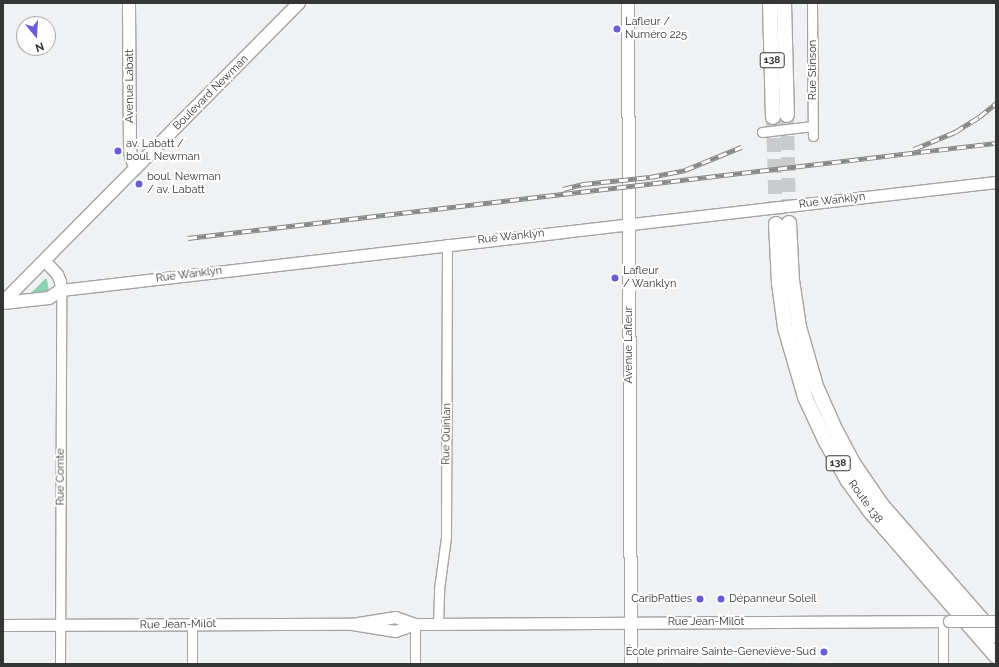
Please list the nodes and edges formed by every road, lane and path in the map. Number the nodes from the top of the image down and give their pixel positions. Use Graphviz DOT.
graph roads {
  1 [pos="129,3"];
  2 [pos="299,3"];
  3 [pos="628,3"];
  4 [pos="770,3"];
  5 [pos="784,3"];
  6 [pos="812,3"];
  7 [pos="813,126"];
  8 [pos="762,132"];
  9 [pos="813,136"];
  10 [pos="136,168"];
  11 [pos="996,182"];
  12 [pos="629,224"];
  13 [pos="447,244"];
  14 [pos="44,260"];
  15 [pos="61,290"];
  16 [pos="3,302"];
  17 [pos="946,621"];
  18 [pos="996,621"];
  19 [pos="630,623"];
  20 [pos="415,624"];
  21 [pos="438,624"];
  22 [pos="3,625"];
  23 [pos="60,625"];
  24 [pos="192,625"];
  25 [pos="996,636"];
  26 [pos="996,656"];
  27 [pos="60,664"];
  28 [pos="192,664"];
  29 [pos="415,664"];
  30 [pos="631,664"];
  31 [pos="943,664"];
  1 -- 10 [label="main road, Avenue Labatt"];
  2 -- 10 [label="main road, Boulevard Newman"];
  3 -- 12 [label="main road, Avenue Lafleur"];
  4 -- 5 [label="highway, 138"];
  6 -- 7 [label="street, Rue Stinson"];
  7 -- 8 [label="street"];
  7 -- 9 [label="street, Rue Stinson"];
  10 -- 14 [label="main road, Boulevard Newman"];
  11 -- 12 [label="street, Rue Wanklyn"];
  12 -- 13 [label="street, Rue Wanklyn"];
  12 -- 19 [label="main road, Avenue Lafleur"];
  13 -- 15 [label="street, Rue Wanklyn"];
  13 -- 21 [label="street, Rue Quinlan"];
  14 -- 15 [label="street"];
  14 -- 16 [label="main road, Boulevard Newman"];
  15 -- 16 [label="main road"];
  15 -- 23 [label="street, Rue Comte"];
  17 -- 18 [label="street, Rue Jean-Milot, bridge"];
  17 -- 19 [label="street, Rue Jean-Milot"];
  17 -- 31 [label="street"];
  19 -- 21 [label="street, Rue Jean-Milot"];
  19 -- 30 [label="main road, Avenue Lafleur"];
  20 -- 21 [label="street, Rue Jean-Milot"];
  20 -- 24 [label="street, Rue Jean-Milot"];
  20 -- 29 [label="street"];
  22 -- 23 [label="street, Rue Jean-Milot"];
  23 -- 24 [label="street, Rue Jean-Milot"];
  23 -- 27 [label="street, Rue Comte"];
  24 -- 28 [label="street"];
  25 -- 26 [label="highway, Route 138 / 138"];
}
